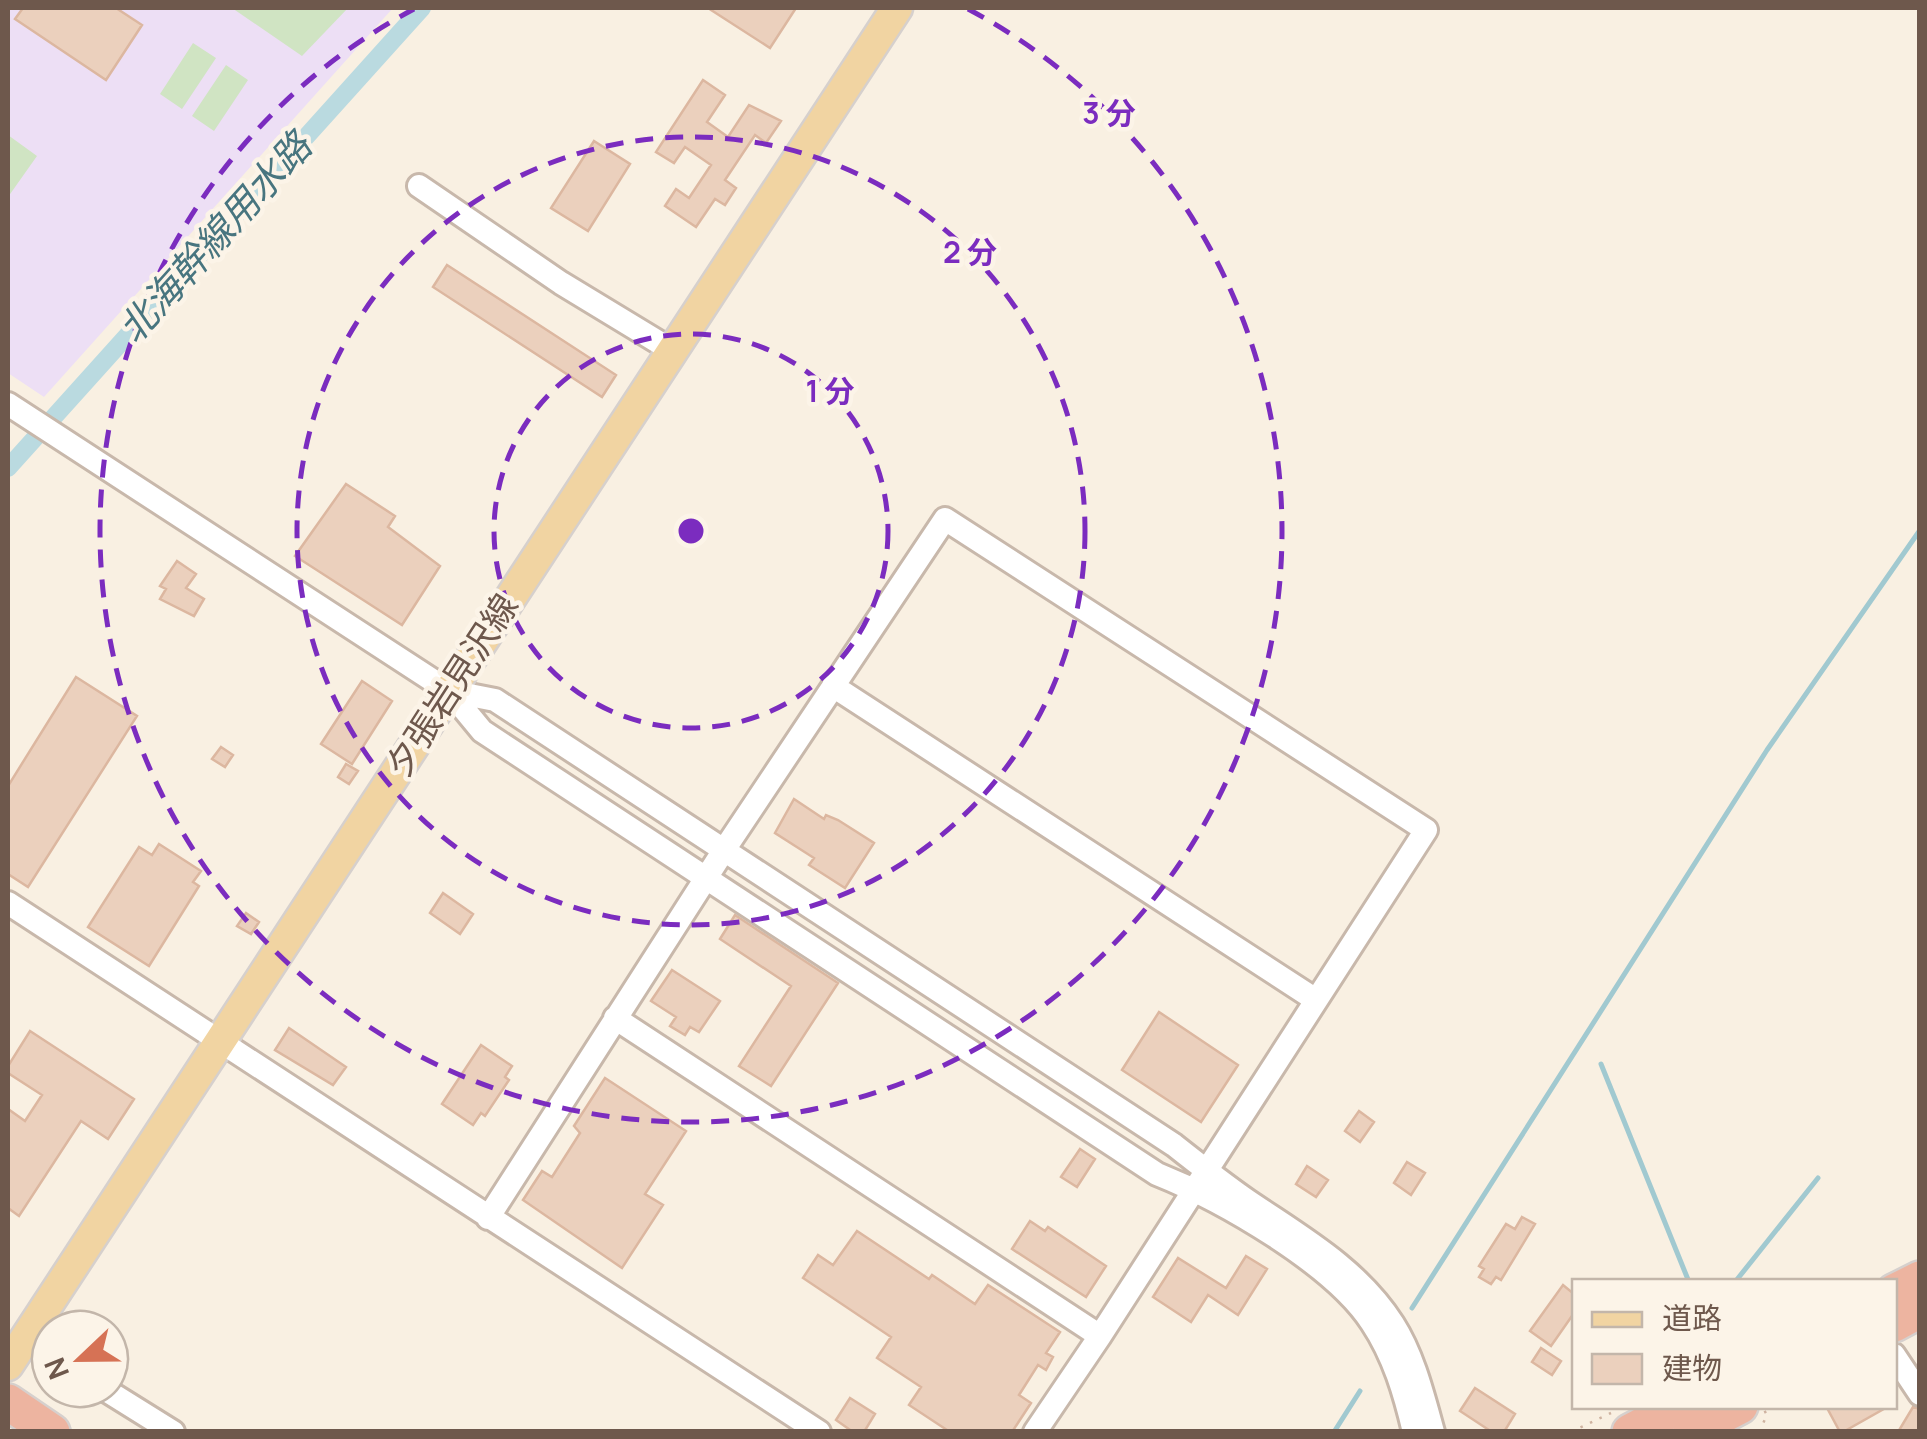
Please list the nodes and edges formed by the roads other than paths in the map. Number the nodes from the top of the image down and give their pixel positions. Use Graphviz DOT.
graph roads {
  1 [pos="898,8"];
  2 [pos="419,186"];
  3 [pos="672,351"];
  4 [pos="8,404"];
  5 [pos="834,686"];
  6 [pos="448,691"];
  7 [pos="724,850"];
  8 [pos="707,878"];
  9 [pos="8,903"];
  10 [pos="1316,1000"];
  11 [pos="615,1018"];
  12 [pos="220,1041"];
  13 [pos="1201,1180"];
  14 [pos="488,1218"];
  15 [pos="1920,1279"];
  16 [pos="1897,1290"];
  17 [pos="60,1309"];
  18 [pos="1920,1310"];
  19 [pos="1897,1322"];
  20 [pos="1100,1336"];
  21 [pos="30,1352"];
  22 [pos="1897,1360"];
  23 [pos="8,1366"];
  24 [pos="1920,1394"];
  25 [pos="130,1405"];
  26 [pos="1669,1409"];
  27 [pos="1621,1422"];
  28 [pos="173,1432"];
  29 [pos="818,1432"];
  30 [pos="1035,1432"];
  31 [pos="1414,1432"];
  32 [pos="1433,1432"];
  1 -- 3 [label="main road, 夕張岩見沢線"];
  2 -- 3 [label="street"];
  3 -- 6 [label="main road, 夕張岩見沢線"];
  4 -- 6 [label="street"];
  5 -- 7 [label="street"];
  5 -- 10 [label="street"];
  5 -- 10 [label="street"];
  6 -- 7 [label="street"];
  6 -- 8 [label="street"];
  6 -- 12 [label="main road, 夕張岩見沢線"];
  7 -- 8 [label="street"];
  7 -- 13 [label="street"];
  8 -- 11 [label="street"];
  8 -- 13 [label="street"];
  9 -- 12 [label="street"];
  10 -- 13 [label="street"];
  11 -- 14 [label="street"];
  11 -- 20 [label="street"];
  12 -- 14 [label="street"];
  12 -- 17 [label="main road, 夕張岩見沢線"];
  13 -- 20 [label="street"];
  13 -- 31 [label="street"];
  13 -- 32 [label="street"];
  14 -- 29 [label="street"];
  15 -- 16 [label="highway"];
  18 -- 19 [label="highway"];
  20 -- 30 [label="street"];
  21 -- 23 [label="main road, 夕張岩見沢線"];
  22 -- 24 [label="street"];
  25 -- 28 [label="street"];
  26 -- 27 [label="highway"];
}
